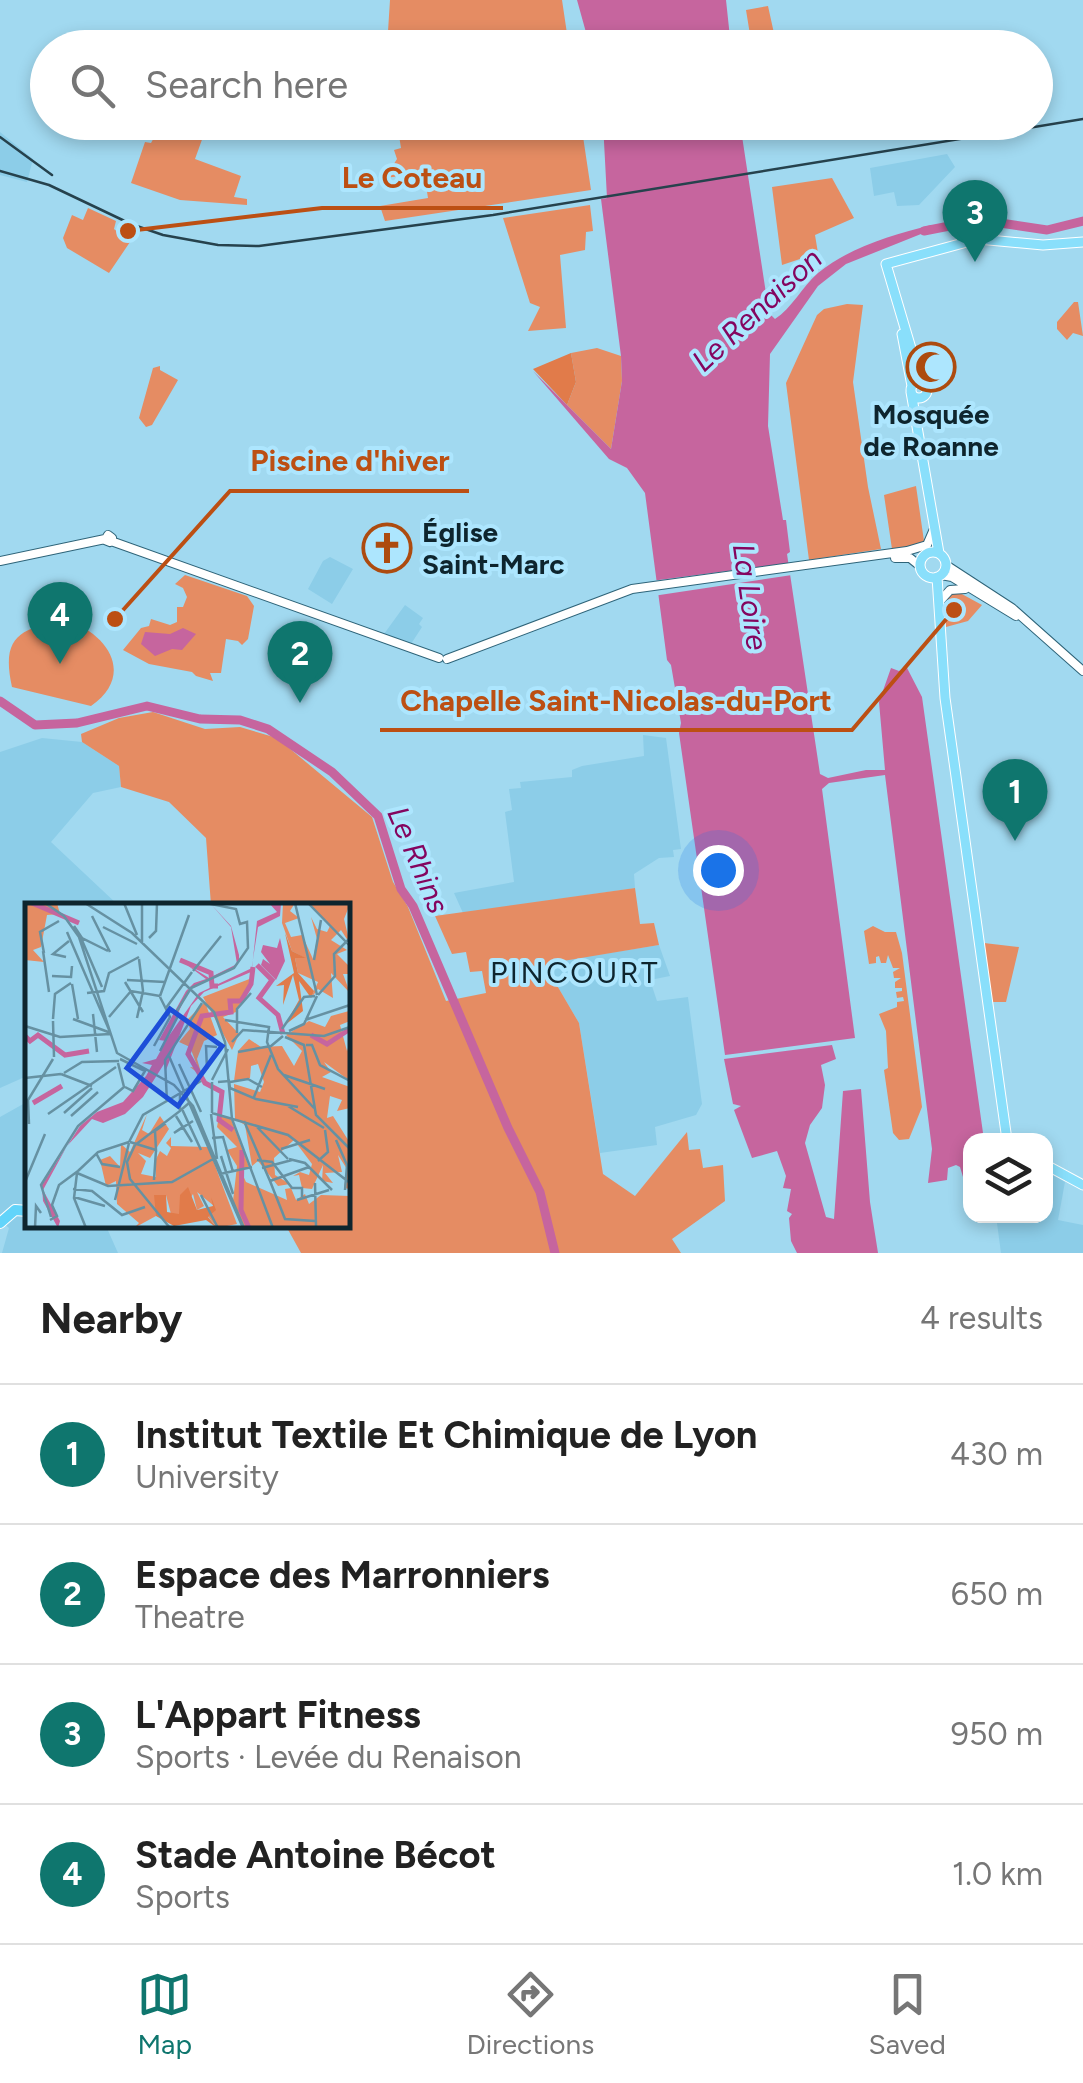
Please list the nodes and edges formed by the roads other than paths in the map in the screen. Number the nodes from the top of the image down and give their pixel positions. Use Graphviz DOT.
graph roads {
  1 [pos="1083,242"];
  2 [pos="934,533"];
  3 [pos="907,551"];
  4 [pos="931,553"];
  5 [pos="892,556"];
  6 [pos="0,560"];
  7 [pos="922,570"];
  8 [pos="941,572"];
  9 [pos="973,592"];
  10 [pos="940,601"];
  11 [pos="1037,629"];
  12 [pos="940,638"];
  13 [pos="1083,674"];
  14 [pos="1006,1133"];
  15 [pos="1053,1169"];
  16 [pos="1083,1185"];
  17 [pos="25,1211"];
  18 [pos="0,1223"];
  1 -- 2 [label="main road"];
  2 -- 3 [label="main road"];
  2 -- 4 [label="main road"];
  3 -- 4 [label="main road"];
  3 -- 5 [label="main road"];
  4 -- 7 [label="main road"];
  4 -- 8 [label="main road"];
  5 -- 6 [label="main road"];
  5 -- 7 [label="main road"];
  7 -- 8 [label="main road"];
  7 -- 12 [label="main road"];
  8 -- 9 [label="main road"];
  8 -- 10 [label="main road"];
  8 -- 11 [label="main road"];
  9 -- 10 [label="main road"];
  9 -- 11 [label="main road"];
  10 -- 12 [label="main road"];
  11 -- 13 [label="main road"];
  12 -- 14 [label="main road"];
  15 -- 16 [label="main road"];
  17 -- 18 [label="highway"];
}
